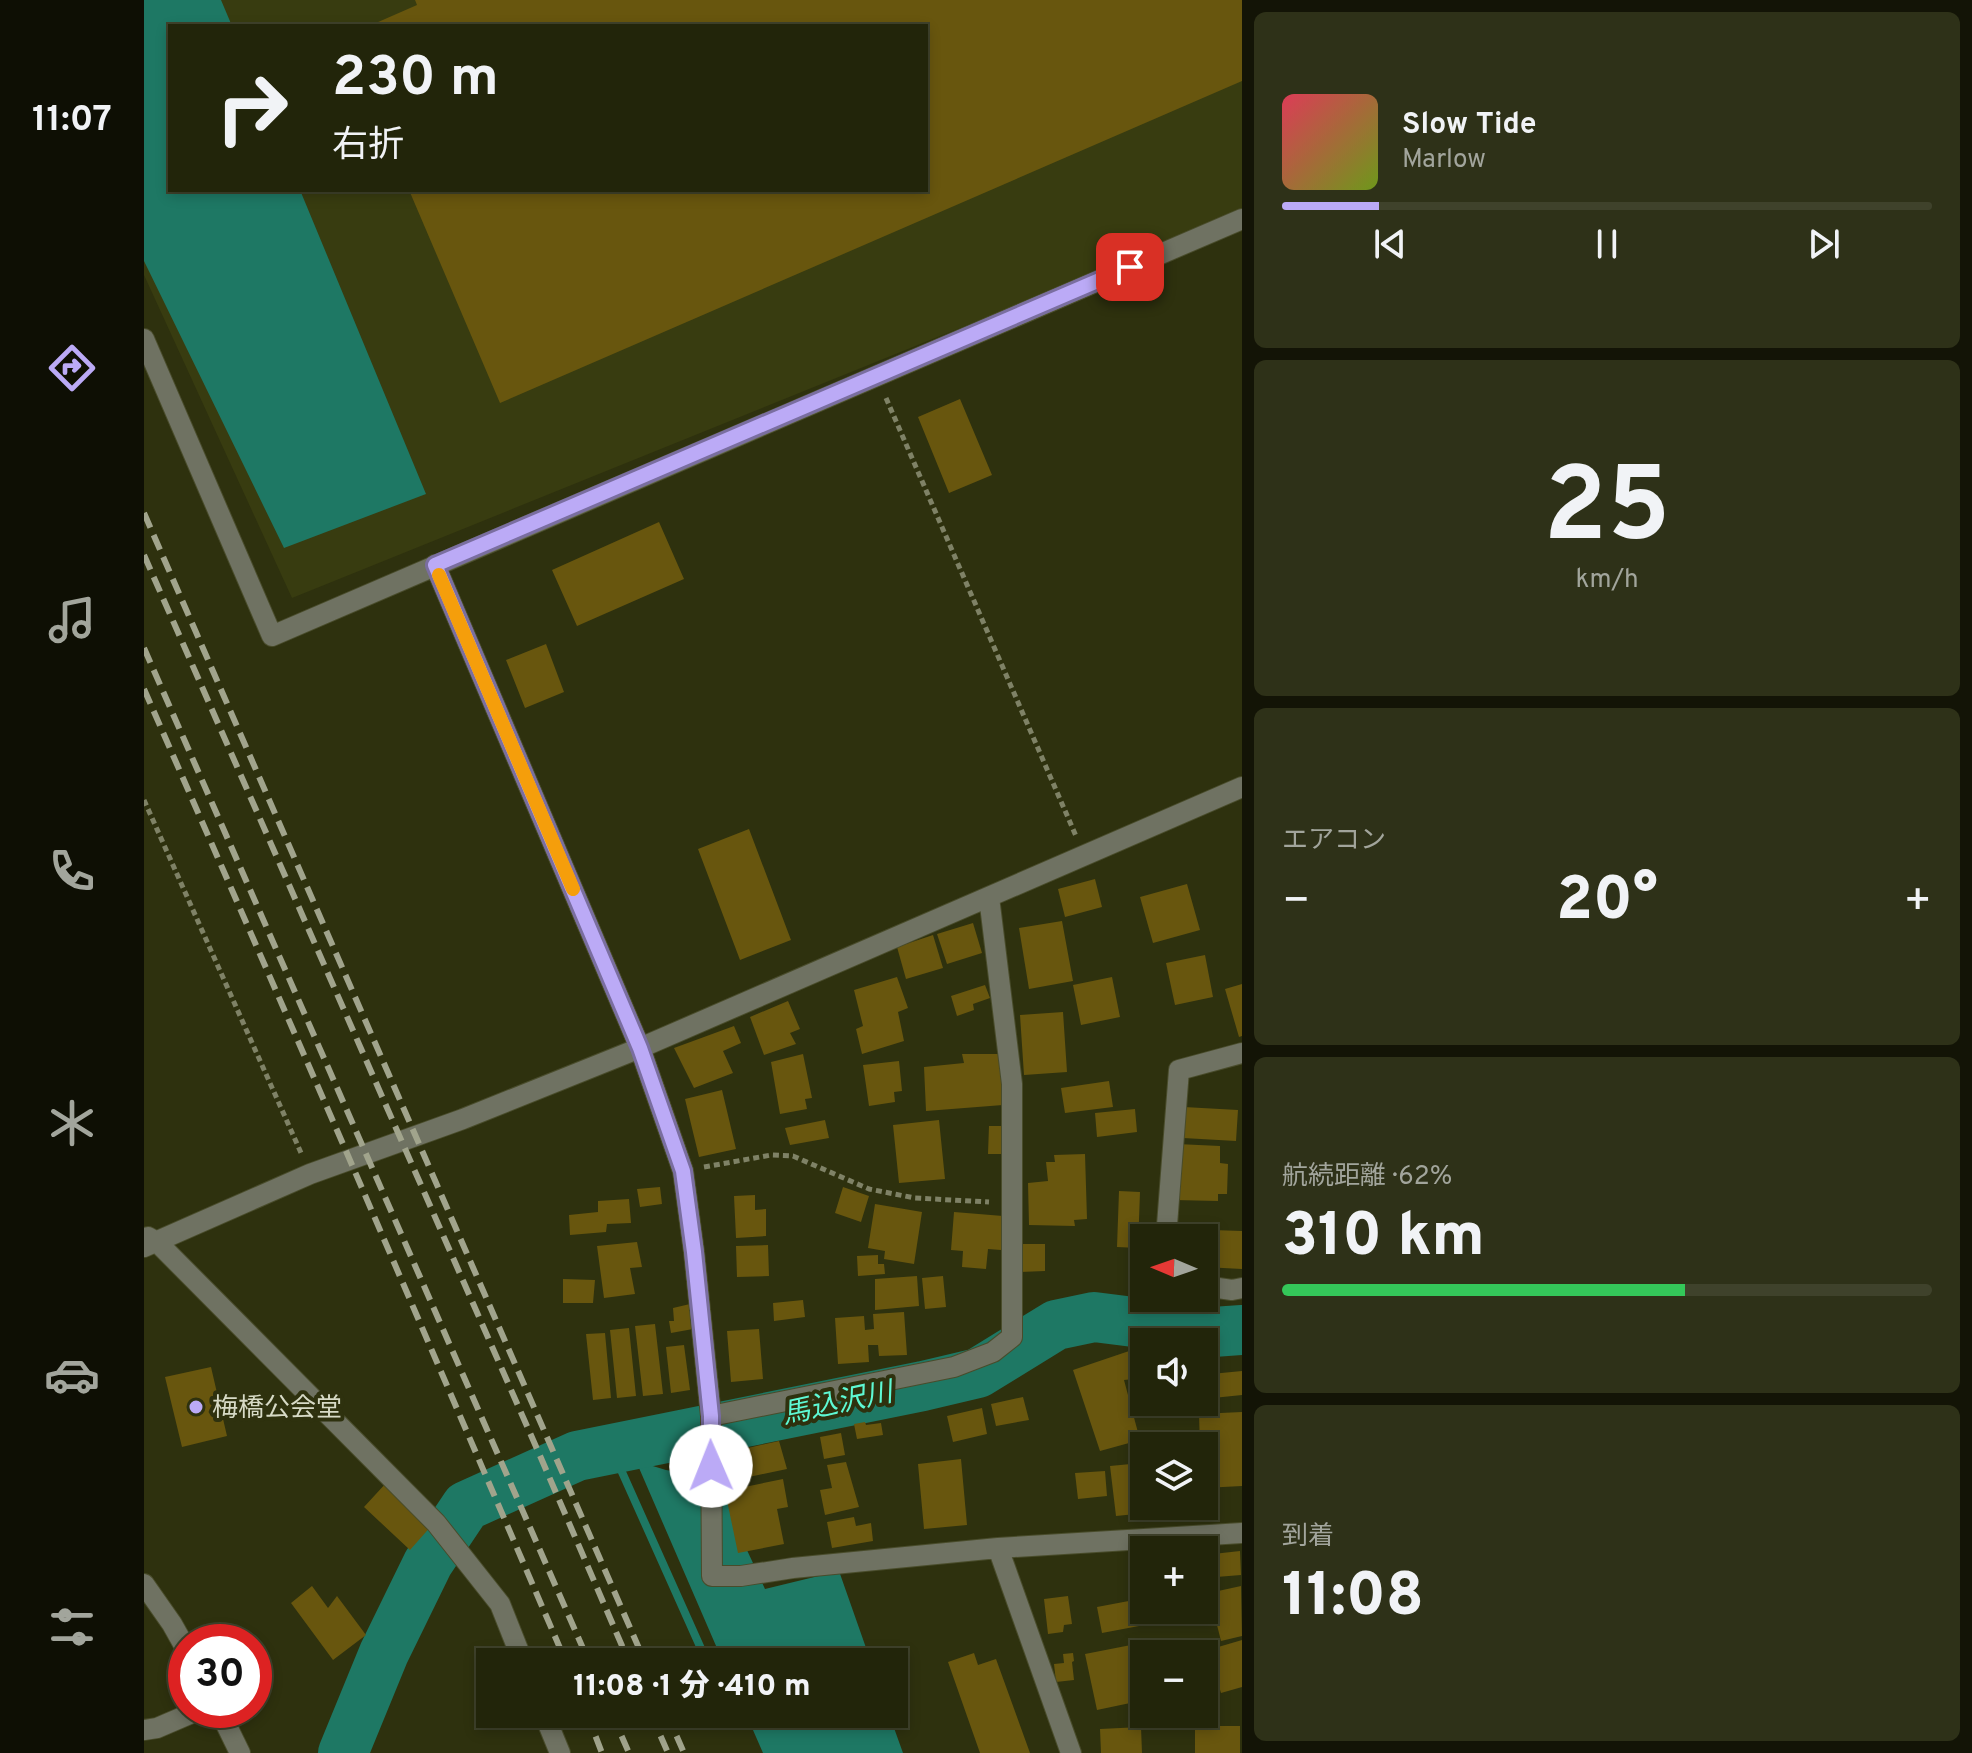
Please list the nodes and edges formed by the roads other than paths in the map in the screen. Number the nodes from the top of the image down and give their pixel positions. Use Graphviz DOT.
graph roads {
  1 [pos="1242,219"];
  2 [pos="144,339"];
  3 [pos="435,565"];
  4 [pos="1242,787"];
  5 [pos="989,897"];
  6 [pos="640,1048"];
  7 [pos="1242,1053"];
  8 [pos="1167,1224"];
  9 [pos="148,1241"];
  10 [pos="1218,1288"];
  11 [pos="1242,1288"];
  12 [pos="711,1416"];
  13 [pos="1242,1533"];
  14 [pos="998,1548"];
  15 [pos="144,1584"];
  16 [pos="172,1624"];
  17 [pos="517,1648"];
  18 [pos="168,1723"];
  19 [pos="228,1728"];
  20 [pos="550,1728"];
  21 [pos="144,1730"];
  22 [pos="240,1753"];
  23 [pos="560,1753"];
  24 [pos="1071,1753"];
  1 -- 3 [label="street"];
  2 -- 3 [label="street"];
  3 -- 6 [label="street"];
  4 -- 5 [label="street"];
  5 -- 6 [label="street"];
  5 -- 12 [label="street"];
  6 -- 9 [label="street"];
  6 -- 12 [label="street"];
  7 -- 8 [label="street"];
  9 -- 17 [label="street"];
  10 -- 11 [label="street"];
  12 -- 14 [label="street"];
  13 -- 14 [label="street"];
  14 -- 24 [label="street"];
  15 -- 16 [label="street"];
  18 -- 21 [label="street"];
  19 -- 22 [label="street"];
  20 -- 23 [label="street"];
}
